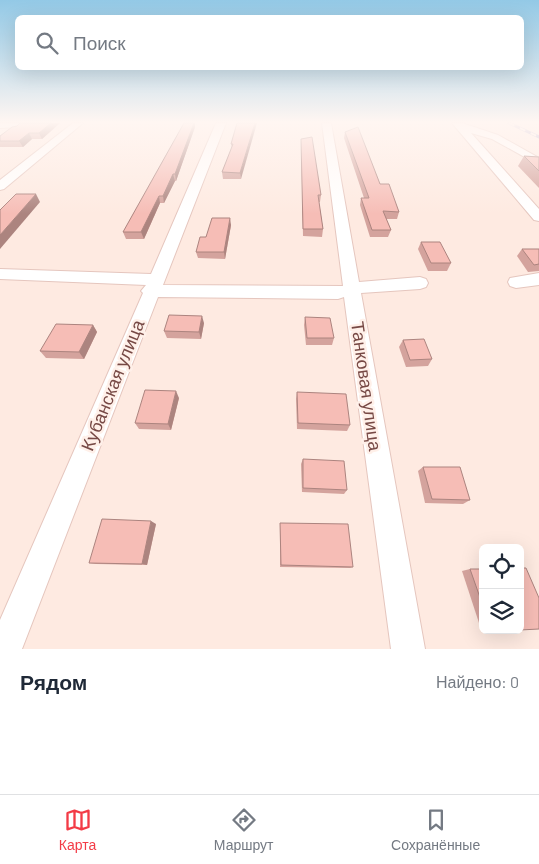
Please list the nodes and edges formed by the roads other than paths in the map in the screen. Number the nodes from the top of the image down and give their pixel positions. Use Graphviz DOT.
graph roads {
  1 [pos="41,153"];
  2 [pos="208,153"];
  3 [pos="331,153"];
  4 [pos="484,153"];
  5 [pos="524,153"];
  6 [pos="539,162"];
  7 [pos="0,186"];
  8 [pos="539,217"];
  9 [pos="0,274"];
  10 [pos="539,279"];
  11 [pos="516,282"];
  12 [pos="420,283"];
  13 [pos="153,286"];
  14 [pos="353,290"];
  15 [pos="5,649"];
  16 [pos="408,649"];
  1 -- 7 [label="street"];
  2 -- 13 [label="street, Кубанская улица"];
  3 -- 14 [label="street, Танковая улица"];
  4 -- 8 [label="street"];
  5 -- 6 [label="street"];
  9 -- 13 [label="street"];
  10 -- 11 [label="street"];
  12 -- 14 [label="street"];
  13 -- 14 [label="street"];
  13 -- 15 [label="street, Кубанская улица"];
  14 -- 16 [label="street, Танковая улица"];
}
